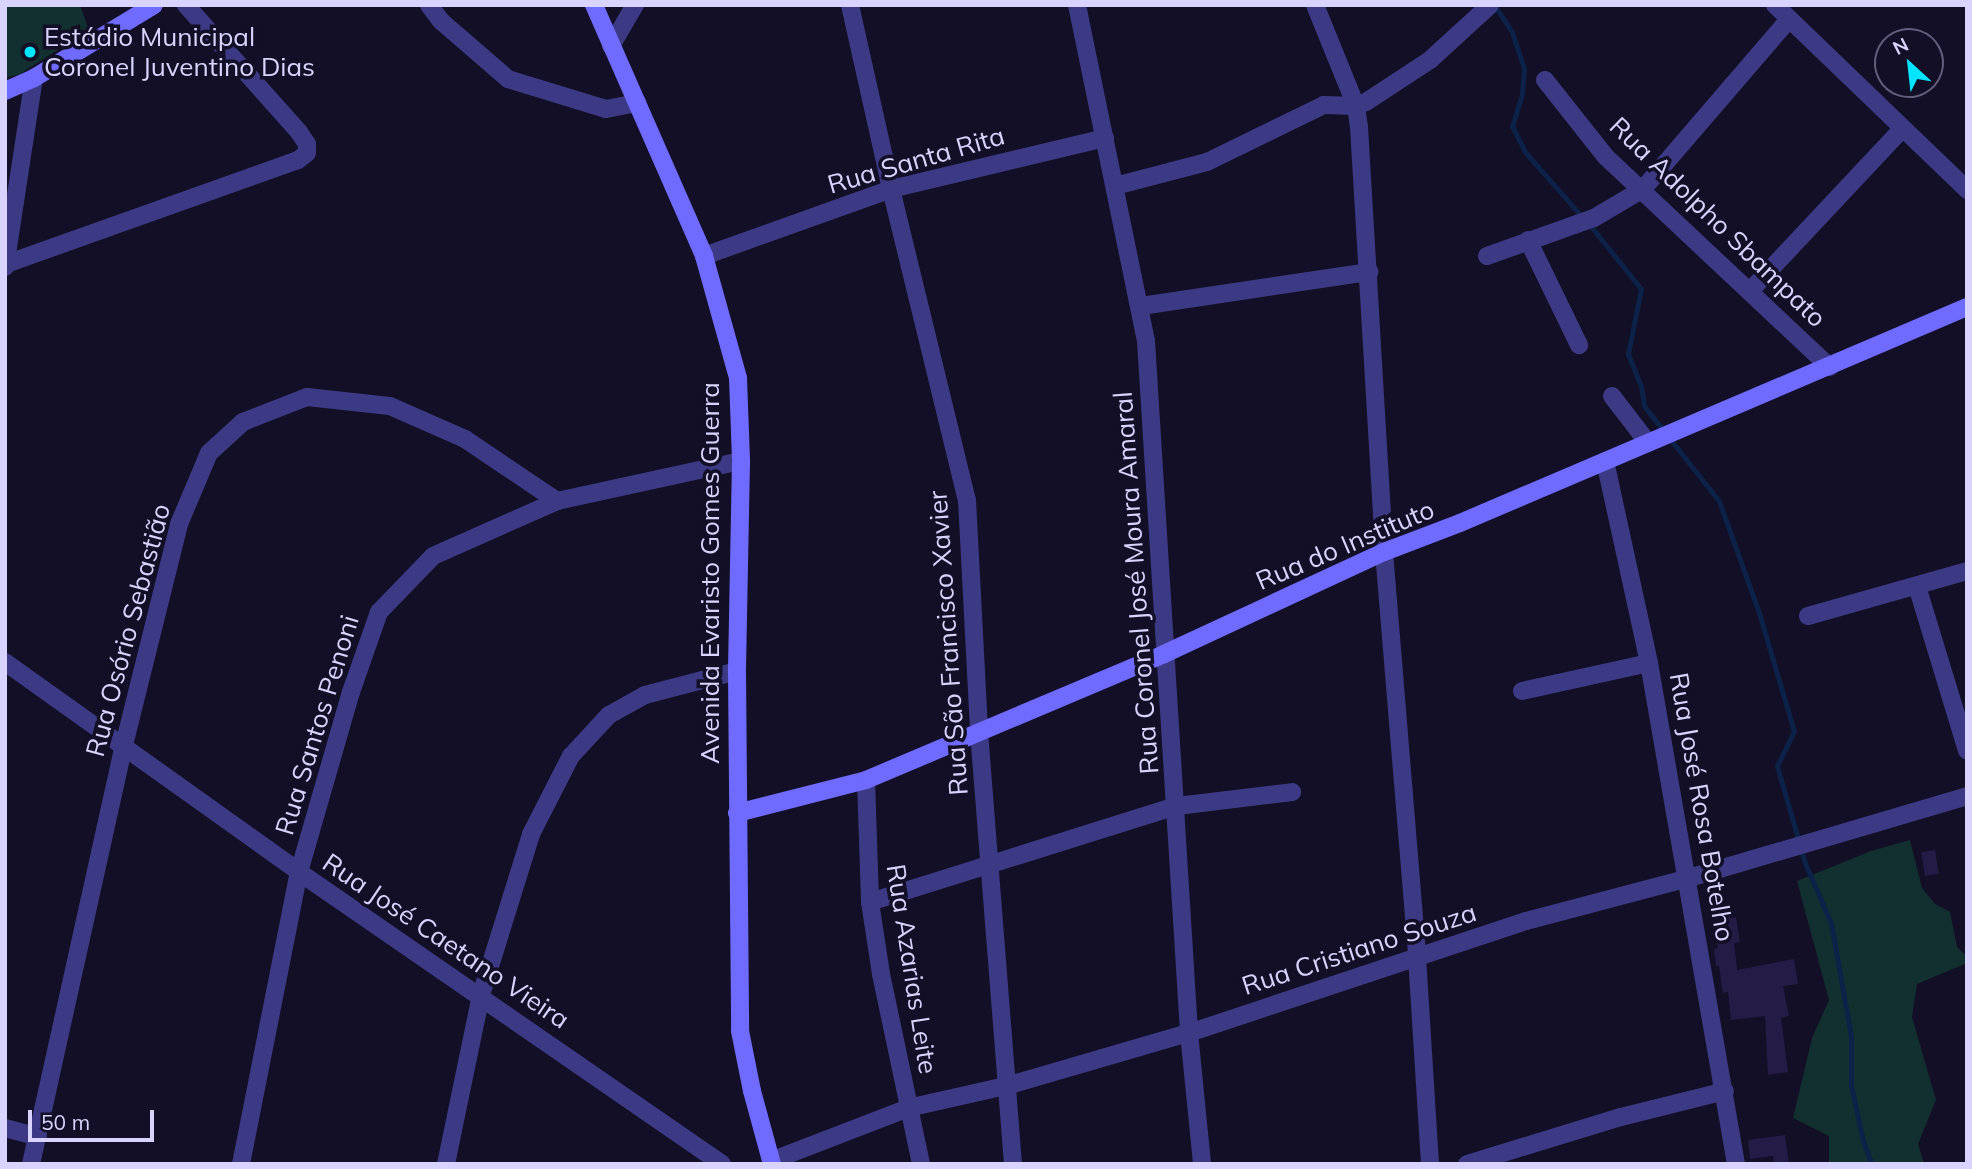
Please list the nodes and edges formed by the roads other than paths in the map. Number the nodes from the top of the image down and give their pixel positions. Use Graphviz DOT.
graph roads {
  1 [pos="154,5"];
  2 [pos="186,5"];
  3 [pos="429,5"];
  4 [pos="594,5"];
  5 [pos="635,5"];
  6 [pos="850,5"];
  7 [pos="1077,5"];
  8 [pos="1315,5"];
  9 [pos="1490,5"];
  10 [pos="1775,5"];
  11 [pos="1789,19"];
  12 [pos="611,46"];
  13 [pos="34,78"];
  14 [pos="1545,80"];
  15 [pos="5,91"];
  16 [pos="637,103"];
  17 [pos="1356,106"];
  18 [pos="1902,129"];
  19 [pos="1105,138"];
  20 [pos="1115,186"];
  21 [pos="891,189"];
  22 [pos="1643,189"];
  23 [pos="1967,190"];
  24 [pos="1528,240"];
  25 [pos="704,256"];
  26 [pos="1488,256"];
  27 [pos="6,265"];
  28 [pos="1369,272"];
  29 [pos="1750,291"];
  30 [pos="1141,306"];
  31 [pos="1967,307"];
  32 [pos="1579,345"];
  33 [pos="1830,367"];
  34 [pos="1612,396"];
  35 [pos="1648,443"];
  36 [pos="741,461"];
  37 [pos="1605,461"];
  38 [pos="557,501"];
  39 [pos="1384,552"];
  40 [pos="1967,570"];
  41 [pos="1917,586"];
  42 [pos="1808,616"];
  43 [pos="1164,654"];
  44 [pos="5,662"];
  45 [pos="1649,663"];
  46 [pos="737,671"];
  47 [pos="1522,691"];
  48 [pos="979,732"];
  49 [pos="124,745"];
  50 [pos="1967,751"];
  51 [pos="866,780"];
  52 [pos="1292,792"];
  53 [pos="1967,796"];
  54 [pos="1177,806"];
  55 [pos="737,813"];
  56 [pos="992,865"];
  57 [pos="299,872"];
  58 [pos="1689,878"];
  59 [pos="870,902"];
  60 [pos="1417,957"];
  61 [pos="481,995"];
  62 [pos="1189,1033"];
  63 [pos="1006,1086"];
  64 [pos="1725,1091"];
  65 [pos="908,1108"];
  66 [pos="5,1128"];
  67 [pos="38,1137"];
  68 [pos="771,1162"];
  69 [pos="31,1164"];
  70 [pos="241,1164"];
  71 [pos="446,1164"];
  72 [pos="722,1164"];
  73 [pos="922,1164"];
  74 [pos="1013,1164"];
  75 [pos="1202,1164"];
  76 [pos="1430,1164"];
  77 [pos="1467,1164"];
  78 [pos="1736,1164"];
  1 -- 13 [label="main road"];
  2 -- 27 [label="street"];
  3 -- 16 [label="street"];
  4 -- 12 [label="main road, Avenida Evaristo Gomes Guerra"];
  5 -- 12 [label="street"];
  6 -- 21 [label="street, Rua São Francisco Xavier"];
  7 -- 19 [label="street, Rua Coronel José Moura Amaral"];
  8 -- 17 [label="street"];
  9 -- 17 [label="street"];
  10 -- 11 [label="street"];
  11 -- 18 [label="street"];
  11 -- 22 [label="street"];
  12 -- 16 [label="main road, Avenida Evaristo Gomes Guerra"];
  13 -- 15 [label="main road"];
  13 -- 27 [label="street"];
  14 -- 22 [label="street, Rua Adolpho Sbampato"];
  16 -- 25 [label="main road, Avenida Evaristo Gomes Guerra"];
  17 -- 20 [label="street"];
  17 -- 28 [label="street"];
  18 -- 23 [label="street"];
  18 -- 29 [label="street"];
  19 -- 20 [label="street, Rua Coronel José Moura Amaral"];
  19 -- 21 [label="street, Rua Santa Rita"];
  20 -- 30 [label="street, Rua Coronel José Moura Amaral"];
  21 -- 25 [label="street, Rua Santa Rita"];
  21 -- 48 [label="street, Rua São Francisco Xavier"];
  22 -- 24 [label="street"];
  22 -- 29 [label="street, Rua Adolpho Sbampato"];
  24 -- 26 [label="street"];
  24 -- 32 [label="street"];
  25 -- 36 [label="main road, Avenida Evaristo Gomes Guerra"];
  28 -- 30 [label="street"];
  28 -- 39 [label="street"];
  29 -- 33 [label="street, Rua Adolpho Sbampato"];
  30 -- 43 [label="street, Rua Coronel José Moura Amaral"];
  31 -- 33 [label="main road, Rua do Instituto"];
  33 -- 35 [label="main road, Rua do Instituto"];
  34 -- 35 [label="street"];
  35 -- 37 [label="main road, Rua do Instituto"];
  36 -- 38 [label="street, Rua Santos Penoni"];
  36 -- 46 [label="main road, Avenida Evaristo Gomes Guerra"];
  37 -- 39 [label="main road, Rua do Instituto"];
  37 -- 45 [label="street, Rua José Rosa Botelho"];
  38 -- 49 [label="street, Rua Osório Sebastião"];
  38 -- 57 [label="street, Rua Santos Penoni"];
  39 -- 43 [label="main road, Rua do Instituto"];
  39 -- 60 [label="street"];
  40 -- 41 [label="street"];
  41 -- 42 [label="street"];
  41 -- 50 [label="street"];
  43 -- 48 [label="main road, Rua do Instituto"];
  43 -- 54 [label="street, Rua Coronel José Moura Amaral"];
  44 -- 49 [label="street, Rua José Caetano Vieira"];
  45 -- 47 [label="street"];
  45 -- 58 [label="street, Rua José Rosa Botelho"];
  46 -- 55 [label="main road, Avenida Evaristo Gomes Guerra"];
  46 -- 61 [label="street"];
  48 -- 51 [label="main road, Rua do Instituto"];
  48 -- 56 [label="street, Rua São Francisco Xavier"];
  49 -- 57 [label="street, Rua José Caetano Vieira"];
  49 -- 67 [label="street, Rua Osório Sebastião"];
  51 -- 55 [label="main road, Rua do Instituto"];
  51 -- 59 [label="street, Rua Azarias Leite"];
  52 -- 54 [label="street"];
  53 -- 58 [label="street, Rua Cristiano Souza"];
  54 -- 56 [label="street"];
  54 -- 62 [label="street, Rua Coronel José Moura Amaral"];
  55 -- 68 [label="main road, Avenida Evaristo Gomes Guerra"];
  56 -- 59 [label="street"];
  56 -- 63 [label="street, Rua São Francisco Xavier"];
  57 -- 61 [label="street, Rua José Caetano Vieira"];
  57 -- 70 [label="street, Rua Santos Penoni"];
  58 -- 60 [label="street, Rua Cristiano Souza"];
  58 -- 64 [label="street, Rua José Rosa Botelho"];
  59 -- 65 [label="street, Rua Azarias Leite"];
  60 -- 62 [label="street, Rua Cristiano Souza"];
  60 -- 76 [label="street"];
  61 -- 71 [label="street"];
  61 -- 72 [label="street, Rua José Caetano Vieira"];
  62 -- 63 [label="street, Rua Cristiano Souza"];
  62 -- 75 [label="street, Rua Coronel José Moura Amaral"];
  63 -- 65 [label="street, Rua Cristiano Souza"];
  63 -- 74 [label="street, Rua São Francisco Xavier"];
  64 -- 77 [label="street"];
  64 -- 78 [label="street, Rua José Rosa Botelho"];
  65 -- 68 [label="street, Rua Cristiano Souza"];
  65 -- 73 [label="street, Rua Azarias Leite"];
  66 -- 67 [label="street"];
  67 -- 69 [label="street, Rua Osório Sebastião"];
}
